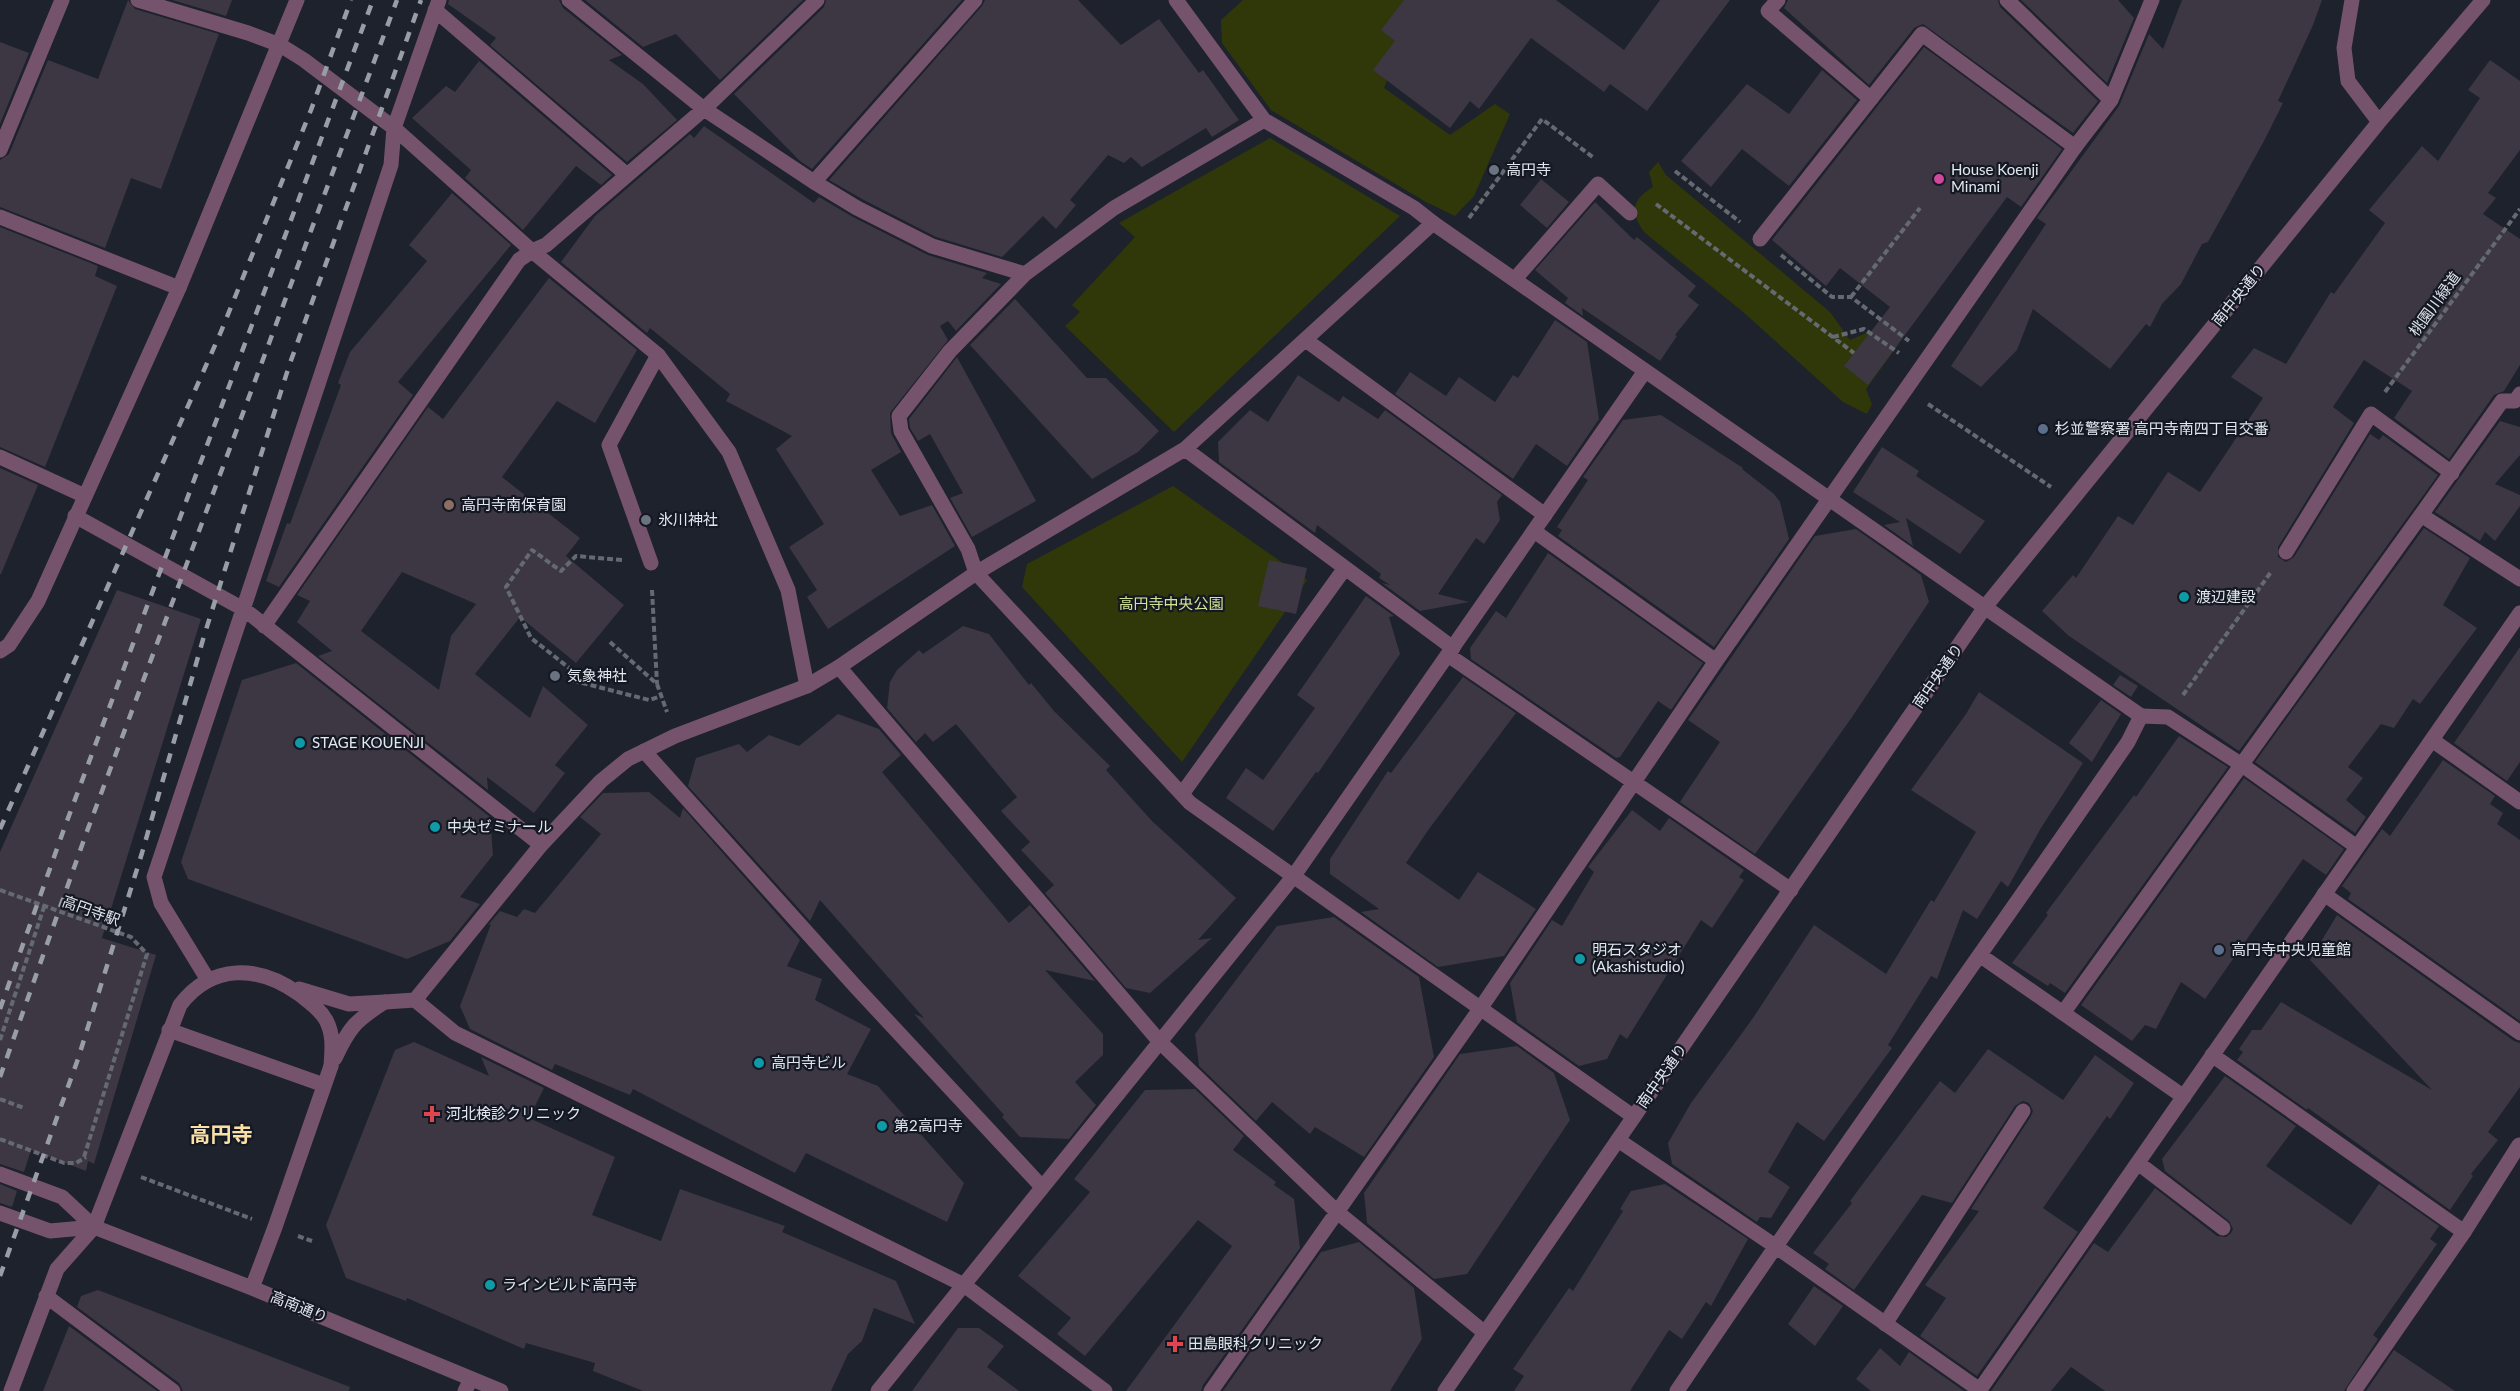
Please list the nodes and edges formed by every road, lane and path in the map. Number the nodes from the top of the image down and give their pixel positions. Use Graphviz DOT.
graph roads {
  1 [pos="62,0"];
  2 [pos="138,0"];
  3 [pos="297,0"];
  4 [pos="569,0"];
  5 [pos="817,0"];
  6 [pos="975,0"];
  7 [pos="1176,0"];
  8 [pos="1778,0"];
  9 [pos="2007,0"];
  10 [pos="2152,0"];
  11 [pos="2352,0"];
  12 [pos="2483,0"];
  13 [pos="437,5"];
  14 [pos="280,45"];
  15 [pos="1871,99"];
  16 [pos="2111,100"];
  17 [pos="704,109"];
  18 [pos="1264,120"];
  19 [pos="2379,122"];
  20 [pos="394,128"];
  21 [pos="2075,147"];
  22 [pos="0,150"];
  23 [pos="1675,171"];
  24 [pos="627,175"];
  25 [pos="814,182"];
  26 [pos="1920,208"];
  27 [pos="2520,209"];
  28 [pos="1630,213"];
  29 [pos="0,217"];
  30 [pos="1433,223"];
  31 [pos="1760,239"];
  32 [pos="532,251"];
  33 [pos="1025,274"];
  34 [pos="1515,279"];
  35 [pos="179,288"];
  36 [pos="1851,297"];
  37 [pos="1833,337"];
  38 [pos="1307,341"];
  39 [pos="658,355"];
  40 [pos="1929,356"];
  41 [pos="1904,357"];
  42 [pos="1646,371"];
  43 [pos="1906,389"];
  44 [pos="2520,394"];
  45 [pos="2372,414"];
  46 [pos="1185,449"];
  47 [pos="0,457"];
  48 [pos="2452,473"];
  49 [pos="85,496"];
  50 [pos="1829,499"];
  51 [pos="2072,501"];
  52 [pos="1545,515"];
  53 [pos="2421,515"];
  54 [pos="75,516"];
  55 [pos="1534,531"];
  56 [pos="2286,552"];
  57 [pos="651,563"];
  58 [pos="1345,568"];
  59 [pos="976,573"];
  60 [pos="2520,579"];
  61 [pos="1985,607"];
  62 [pos="245,610"];
  63 [pos="2520,613"];
  64 [pos="264,626"];
  65 [pos="610,642"];
  66 [pos="0,651"];
  67 [pos="1450,652"];
  68 [pos="1716,661"];
  69 [pos="839,667"];
  70 [pos="657,684"];
  71 [pos="807,686"];
  72 [pos="662,696"];
  73 [pos="2141,716"];
  74 [pos="675,736"];
  75 [pos="2432,740"];
  76 [pos="644,751"];
  77 [pos="2242,765"];
  78 [pos="1633,782"];
  79 [pos="1182,794"];
  80 [pos="2520,802"];
  81 [pos="541,845"];
  82 [pos="2357,847"];
  83 [pos="1293,877"];
  84 [pos="0,890"];
  85 [pos="1791,890"];
  86 [pos="2325,894"];
  87 [pos="44,907"];
  88 [pos="1981,956"];
  89 [pos="208,980"];
  90 [pos="285,984"];
  91 [pos="415,1000"];
  92 [pos="385,1002"];
  93 [pos="1480,1009"];
  94 [pos="2063,1013"];
  95 [pos="169,1030"];
  96 [pos="2520,1033"];
  97 [pos="0,1040"];
  98 [pos="1160,1042"];
  99 [pos="2212,1055"];
  100 [pos="331,1066"];
  101 [pos="324,1085"];
  102 [pos="2184,1097"];
  103 [pos="0,1100"];
  104 [pos="24,1108"];
  105 [pos="2023,1111"];
  106 [pos="1634,1117"];
  107 [pos="0,1139"];
  108 [pos="1618,1140"];
  109 [pos="2519,1145"];
  110 [pos="84,1157"];
  111 [pos="2138,1163"];
  112 [pos="117,1168"];
  113 [pos="0,1174"];
  114 [pos="1042,1187"];
  115 [pos="1336,1211"];
  116 [pos="0,1213"];
  117 [pos="94,1227"];
  118 [pos="275,1227"];
  119 [pos="2223,1228"];
  120 [pos="2464,1232"];
  121 [pos="312,1241"];
  122 [pos="1774,1246"];
  123 [pos="964,1285"];
  124 [pos="252,1288"];
  125 [pos="46,1296"];
  126 [pos="1885,1324"];
  127 [pos="1485,1333"];
  128 [pos="468,1385"];
  129 [pos="12,1391"];
  130 [pos="173,1391"];
  131 [pos="501,1391"];
  132 [pos="878,1391"];
  133 [pos="1105,1391"];
  134 [pos="1211,1391"];
  135 [pos="1445,1391"];
  136 [pos="1677,1391"];
  137 [pos="1980,1391"];
  138 [pos="2354,1391"];
  1 -- 22 [label="street"];
  2 -- 14 [label="street"];
  3 -- 14 [label="street"];
  4 -- 17 [label="street"];
  5 -- 17 [label="street"];
  6 -- 25 [label="street"];
  7 -- 18 [label="street"];
  8 -- 15 [label="street"];
  9 -- 16 [label="street"];
  10 -- 16 [label="street"];
  11 -- 19 [label="street"];
  12 -- 19 [label="street, 南中央通り"];
  13 -- 20 [label="street"];
  13 -- 24 [label="street"];
  14 -- 20 [label="street"];
  14 -- 35 [label="street"];
  15 -- 21 [label="street"];
  15 -- 31 [label="street"];
  16 -- 21 [label="street"];
  17 -- 24 [label="street"];
  17 -- 25 [label="street"];
  18 -- 30 [label="street"];
  18 -- 33 [label="street"];
  19 -- 51 [label="street, 南中央通り"];
  20 -- 32 [label="street"];
  20 -- 62 [label="street"];
  21 -- 40 [label="street"];
  23 -- 31 [label="path"];
  24 -- 32 [label="street"];
  25 -- 33 [label="street"];
  26 -- 36 [label="path"];
  27 -- 45 [label="path, 桃園川緑道"];
  28 -- 34 [label="street"];
  29 -- 35 [label="street"];
  30 -- 34 [label="street"];
  30 -- 38 [label="street"];
  31 -- 36 [label="path"];
  32 -- 39 [label="street"];
  32 -- 64 [label="street"];
  33 -- 59 [label="street"];
  34 -- 42 [label="street"];
  35 -- 49 [label="street"];
  36 -- 40 [label="path"];
  37 -- 41 [label="path"];
  38 -- 46 [label="street"];
  38 -- 52 [label="street"];
  39 -- 57 [label="street"];
  39 -- 71 [label="street"];
  40 -- 43 [label="street"];
  42 -- 50 [label="street"];
  42 -- 52 [label="street"];
  43 -- 50 [label="street"];
  43 -- 51 [label="path"];
  44 -- 48 [label="street"];
  45 -- 48 [label="street"];
  45 -- 56 [label="street"];
  46 -- 58 [label="street"];
  46 -- 59 [label="street"];
  47 -- 49 [label="street"];
  48 -- 53 [label="street"];
  49 -- 54 [label="street"];
  50 -- 61 [label="street"];
  50 -- 68 [label="street"];
  51 -- 61 [label="street, 南中央通り"];
  52 -- 55 [label="street"];
  53 -- 60 [label="street"];
  53 -- 77 [label="street"];
  54 -- 62 [label="street"];
  54 -- 66 [label="street"];
  55 -- 67 [label="street"];
  55 -- 68 [label="street"];
  57 -- 70 [label="path"];
  57 -- 72 [label="path"];
  58 -- 67 [label="street"];
  58 -- 79 [label="street"];
  59 -- 69 [label="street"];
  59 -- 79 [label="street"];
  61 -- 73 [label="street"];
  61 -- 85 [label="street, 南中央通り"];
  62 -- 64 [label="street"];
  62 -- 89 [label="street"];
  63 -- 75 [label="street"];
  64 -- 81 [label="street"];
  65 -- 70 [label="path"];
  67 -- 78 [label="street"];
  67 -- 83 [label="street"];
  68 -- 78 [label="street"];
  69 -- 71 [label="street"];
  69 -- 98 [label="street"];
  70 -- 72 [label="path"];
  71 -- 74 [label="street"];
  72 -- 74 [label="path"];
  73 -- 77 [label="street"];
  73 -- 88 [label="street"];
  74 -- 76 [label="street"];
  75 -- 80 [label="street"];
  75 -- 82 [label="street"];
  76 -- 81 [label="street"];
  76 -- 114 [label="street"];
  77 -- 82 [label="street"];
  77 -- 94 [label="street"];
  78 -- 85 [label="street"];
  78 -- 93 [label="street"];
  79 -- 83 [label="street"];
  81 -- 91 [label="street"];
  82 -- 86 [label="street"];
  83 -- 93 [label="street"];
  83 -- 98 [label="street"];
  84 -- 87 [label="path, 高円寺駅"];
  85 -- 106 [label="street, 南中央通り"];
  86 -- 96 [label="street"];
  86 -- 99 [label="street"];
  87 -- 97 [label="path, 高円寺駅"];
  87 -- 110 [label="path, 高円寺駅"];
  88 -- 94 [label="street"];
  88 -- 122 [label="street"];
  89 -- 90 [label="street"];
  89 -- 95 [label="street"];
  90 -- 92 [label="street"];
  90 -- 100 [label="street"];
  91 -- 92 [label="street"];
  91 -- 123 [label="street"];
  92 -- 100 [label="street"];
  93 -- 106 [label="street"];
  93 -- 115 [label="street"];
  94 -- 102 [label="street"];
  95 -- 101 [label="street"];
  95 -- 112 [label="street"];
  98 -- 114 [label="street"];
  98 -- 115 [label="street"];
  99 -- 102 [label="street"];
  99 -- 120 [label="street"];
  100 -- 101 [label="street"];
  101 -- 118 [label="street"];
  102 -- 111 [label="street"];
  103 -- 104 [label="path"];
  105 -- 126 [label="street"];
  106 -- 108 [label="street, 南中央通り"];
  107 -- 110 [label="path"];
  108 -- 122 [label="street"];
  108 -- 127 [label="street, 南中央通り"];
  109 -- 120 [label="street"];
  110 -- 112 [label="path"];
  111 -- 119 [label="street"];
  111 -- 137 [label="street"];
  112 -- 117 [label="street"];
  112 -- 118 [label="path"];
  113 -- 117 [label="street, 高南通り"];
  114 -- 123 [label="street"];
  115 -- 127 [label="street"];
  115 -- 134 [label="street"];
  116 -- 117 [label="street, 高南通り"];
  117 -- 124 [label="street, 高南通り"];
  117 -- 125 [label="street"];
  118 -- 121 [label="path"];
  118 -- 124 [label="street"];
  120 -- 138 [label="street"];
  122 -- 126 [label="street"];
  122 -- 136 [label="street"];
  123 -- 132 [label="street"];
  123 -- 133 [label="street"];
  124 -- 128 [label="street, 高南通り"];
  125 -- 129 [label="street"];
  125 -- 130 [label="street"];
  126 -- 137 [label="street"];
  127 -- 135 [label="street, 南中央通り"];
  128 -- 131 [label="street, 高南通り"];
}
